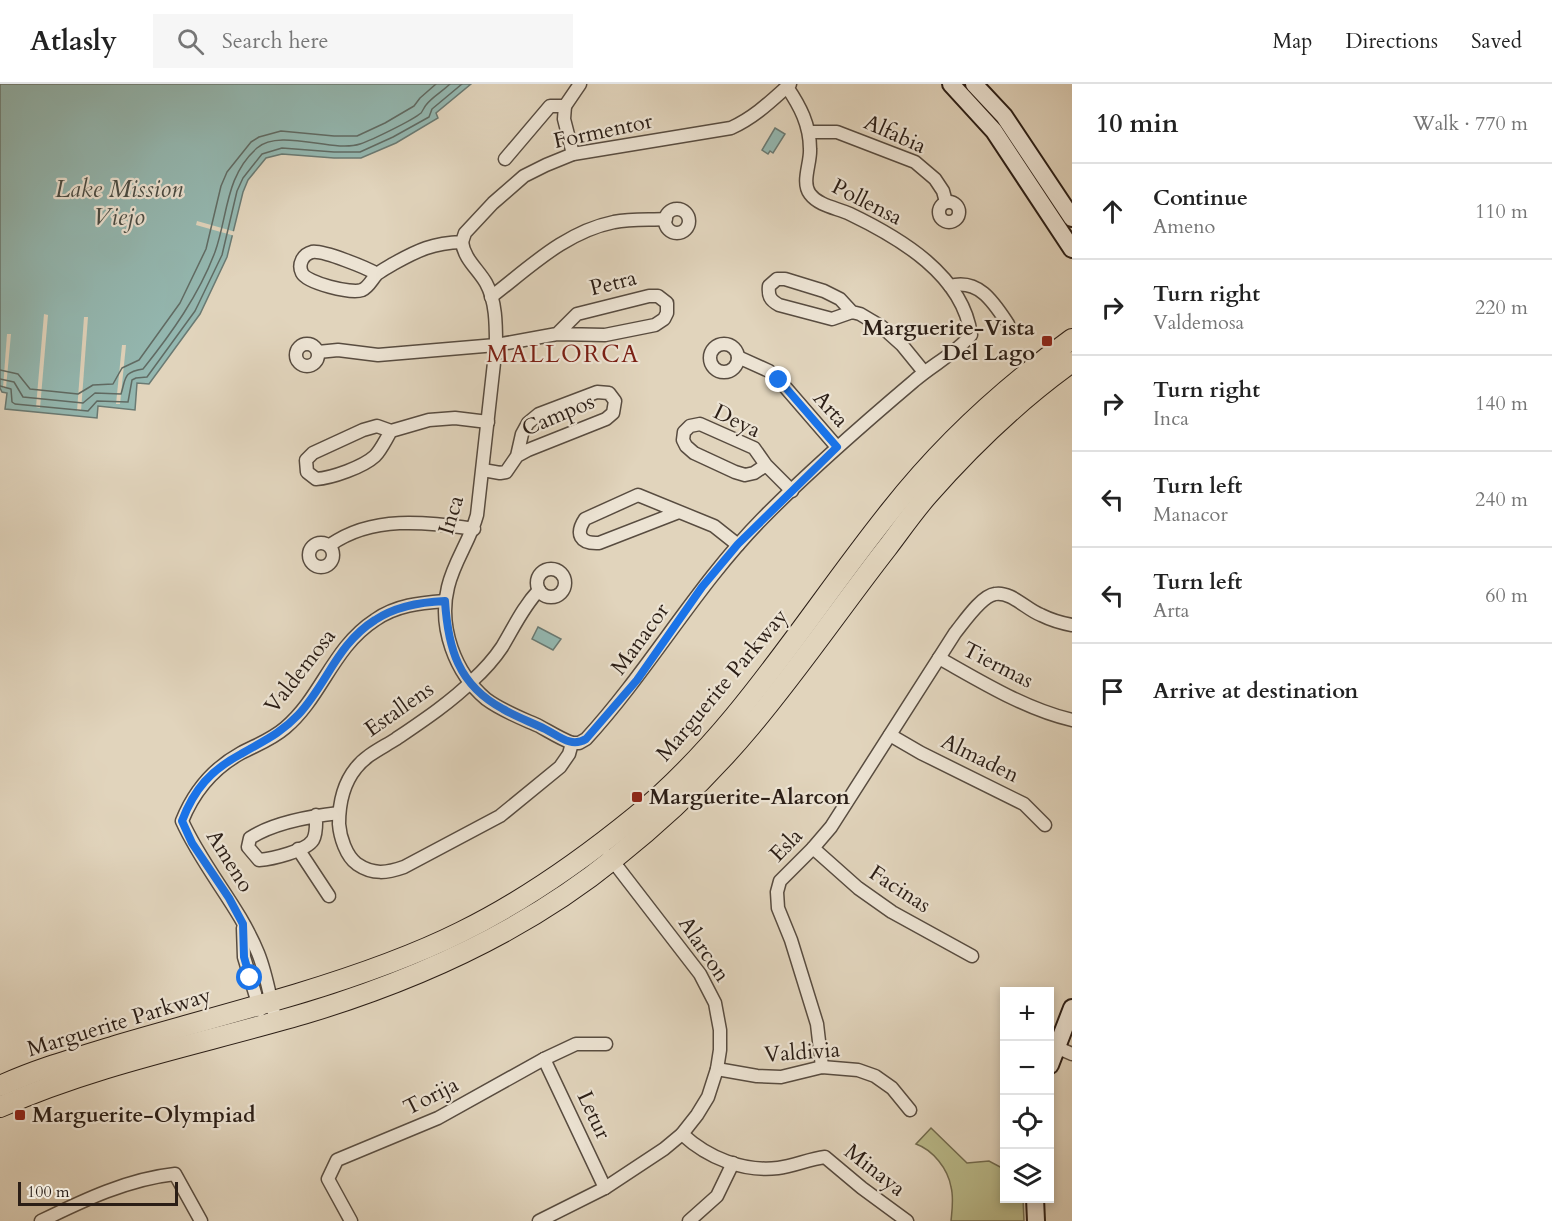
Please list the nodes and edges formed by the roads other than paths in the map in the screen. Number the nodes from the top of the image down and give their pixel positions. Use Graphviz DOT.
graph roads {
  1 [pos="580,84"];
  2 [pos="951,84"];
  3 [pos="974,84"];
  4 [pos="788,85"];
  5 [pos="565,106"];
  6 [pos="809,132"];
  7 [pos="573,154"];
  8 [pos="505,159"];
  9 [pos="946,202"];
  10 [pos="1072,218"];
  11 [pos="666,219"];
  12 [pos="462,243"];
  13 [pos="1072,249"];
  14 [pos="377,274"];
  15 [pos="950,286"];
  16 [pos="491,297"];
  17 [pos="852,312"];
  18 [pos="1008,324"];
  19 [pos="557,334"];
  20 [pos="970,336"];
  21 [pos="1072,339"];
  22 [pos="496,345"];
  23 [pos="318,352"];
  24 [pos="738,357"];
  25 [pos="1072,362"];
  26 [pos="924,372"];
  27 [pos="488,422"];
  28 [pos="391,432"];
  29 [pos="837,447"];
  30 [pos="517,456"];
  31 [pos="766,465"];
  32 [pos="483,470"];
  33 [pos="792,490"];
  34 [pos="678,512"];
  35 [pos="474,529"];
  36 [pos="738,544"];
  37 [pos="330,545"];
  38 [pos="539,590"];
  39 [pos="445,601"];
  40 [pos="1072,626"];
  41 [pos="939,658"];
  42 [pos="471,683"];
  43 [pos="1072,720"];
  44 [pos="890,735"];
  45 [pos="572,743"];
  46 [pos="339,813"];
  47 [pos="316,815"];
  48 [pos="182,821"];
  49 [pos="1046,825"];
  50 [pos="813,848"];
  51 [pos="297,849"];
  52 [pos="606,852"];
  53 [pos="329,896"];
  54 [pos="243,924"];
  55 [pos="258,953"];
  56 [pos="972,956"];
  57 [pos="244,957"];
  58 [pos="1072,1008"];
  59 [pos="267,1013"];
  60 [pos="606,1044"];
  61 [pos="1056,1047"];
  62 [pos="1054,1053"];
  63 [pos="1072,1054"];
  64 [pos="544,1059"];
  65 [pos="822,1067"];
  66 [pos="717,1069"];
  67 [pos="0,1086"];
  68 [pos="0,1107"];
  69 [pos="910,1110"];
  70 [pos="682,1134"];
  71 [pos="733,1163"];
  72 [pos="605,1188"];
  73 [pos="1035,1203"];
  74 [pos="41,1221"];
  75 [pos="201,1221"];
  76 [pos="351,1221"];
  77 [pos="539,1221"];
  78 [pos="689,1221"];
  79 [pos="907,1221"];
  80 [pos="1036,1221"];
  1 -- 5 [label="street"];
  2 -- 13 [label="street"];
  3 -- 10 [label="street"];
  4 -- 6 [label="street, Pollensa"];
  4 -- 7 [label="street, Formentor"];
  5 -- 7 [label="street"];
  5 -- 8 [label="street"];
  6 -- 9 [label="street, Alfabia"];
  6 -- 15 [label="street, Pollensa"];
  7 -- 12 [label="street, Formentor"];
  11 -- 16 [label="street"];
  12 -- 14 [label="street"];
  12 -- 16 [label="street, Inca"];
  14 -- 14 [label="street"];
  15 -- 18 [label="street"];
  15 -- 20 [label="street, Pollensa"];
  16 -- 22 [label="street, Inca"];
  17 -- 17 [label="street"];
  17 -- 26 [label="street"];
  19 -- 19 [label="street, Petra"];
  19 -- 22 [label="street, Petra"];
  20 -- 26 [label="street, Manacor"];
  21 -- 52 [label="main road, Marguerite Parkway"];
  22 -- 23 [label="street, Petra"];
  22 -- 27 [label="street, Inca"];
  24 -- 29 [label="street, Arta"];
  25 -- 52 [label="main road, Marguerite Parkway"];
  26 -- 29 [label="street, Manacor"];
  27 -- 28 [label="street"];
  27 -- 32 [label="street, Inca"];
  28 -- 28 [label="street"];
  29 -- 33 [label="street, Manacor"];
  30 -- 30 [label="street, Campos"];
  30 -- 32 [label="street, Campos"];
  31 -- 31 [label="street, Deya"];
  31 -- 33 [label="street, Deya"];
  32 -- 35 [label="street, Inca"];
  33 -- 36 [label="street, Manacor"];
  34 -- 34 [label="street"];
  34 -- 36 [label="street"];
  35 -- 37 [label="street"];
  35 -- 39 [label="street, Inca"];
  36 -- 45 [label="street, Manacor"];
  38 -- 42 [label="street, Estallens"];
  39 -- 42 [label="street, Inca"];
  39 -- 48 [label="street, Valdemosa"];
  40 -- 41 [label="street, Esla"];
  41 -- 43 [label="street, Tiermas"];
  41 -- 44 [label="street, Esla"];
  42 -- 45 [label="street, Inca"];
  42 -- 46 [label="street, Estallens"];
  44 -- 49 [label="street, Almaden"];
  44 -- 50 [label="street, Esla"];
  45 -- 46 [label="street, Manacor"];
  46 -- 47 [label="street"];
  47 -- 51 [label="street"];
  47 -- 51 [label="street"];
  48 -- 54 [label="street, Ameno"];
  50 -- 56 [label="street, Facinas"];
  50 -- 65 [label="street, Esla"];
  51 -- 53 [label="street"];
  52 -- 59 [label="main road, Marguerite Parkway"];
  52 -- 66 [label="street, Alarcon"];
  54 -- 55 [label="street, Ameno"];
  54 -- 57 [label="street, Ameno"];
  55 -- 57 [label="street"];
  55 -- 59 [label="street, Ameno"];
  57 -- 59 [label="street, Ameno"];
  58 -- 61 [label="street"];
  59 -- 67 [label="main road, Marguerite Parkway"];
  59 -- 68 [label="main road, Marguerite Parkway"];
  60 -- 64 [label="street, Torija"];
  61 -- 62 [label="street"];
  61 -- 63 [label="street"];
  64 -- 72 [label="street, Letur"];
  64 -- 76 [label="street, Torija"];
  65 -- 66 [label="street, Valdivia"];
  65 -- 69 [label="street, Valdivia"];
  66 -- 70 [label="street, Alarcon"];
  70 -- 71 [label="street, Minaya"];
  70 -- 72 [label="street, Alarcon"];
  71 -- 78 [label="street"];
  71 -- 79 [label="street, Minaya"];
  72 -- 77 [label="street, Alarcon"];
  73 -- 80 [label="street"];
  74 -- 75 [label="street"];
}
